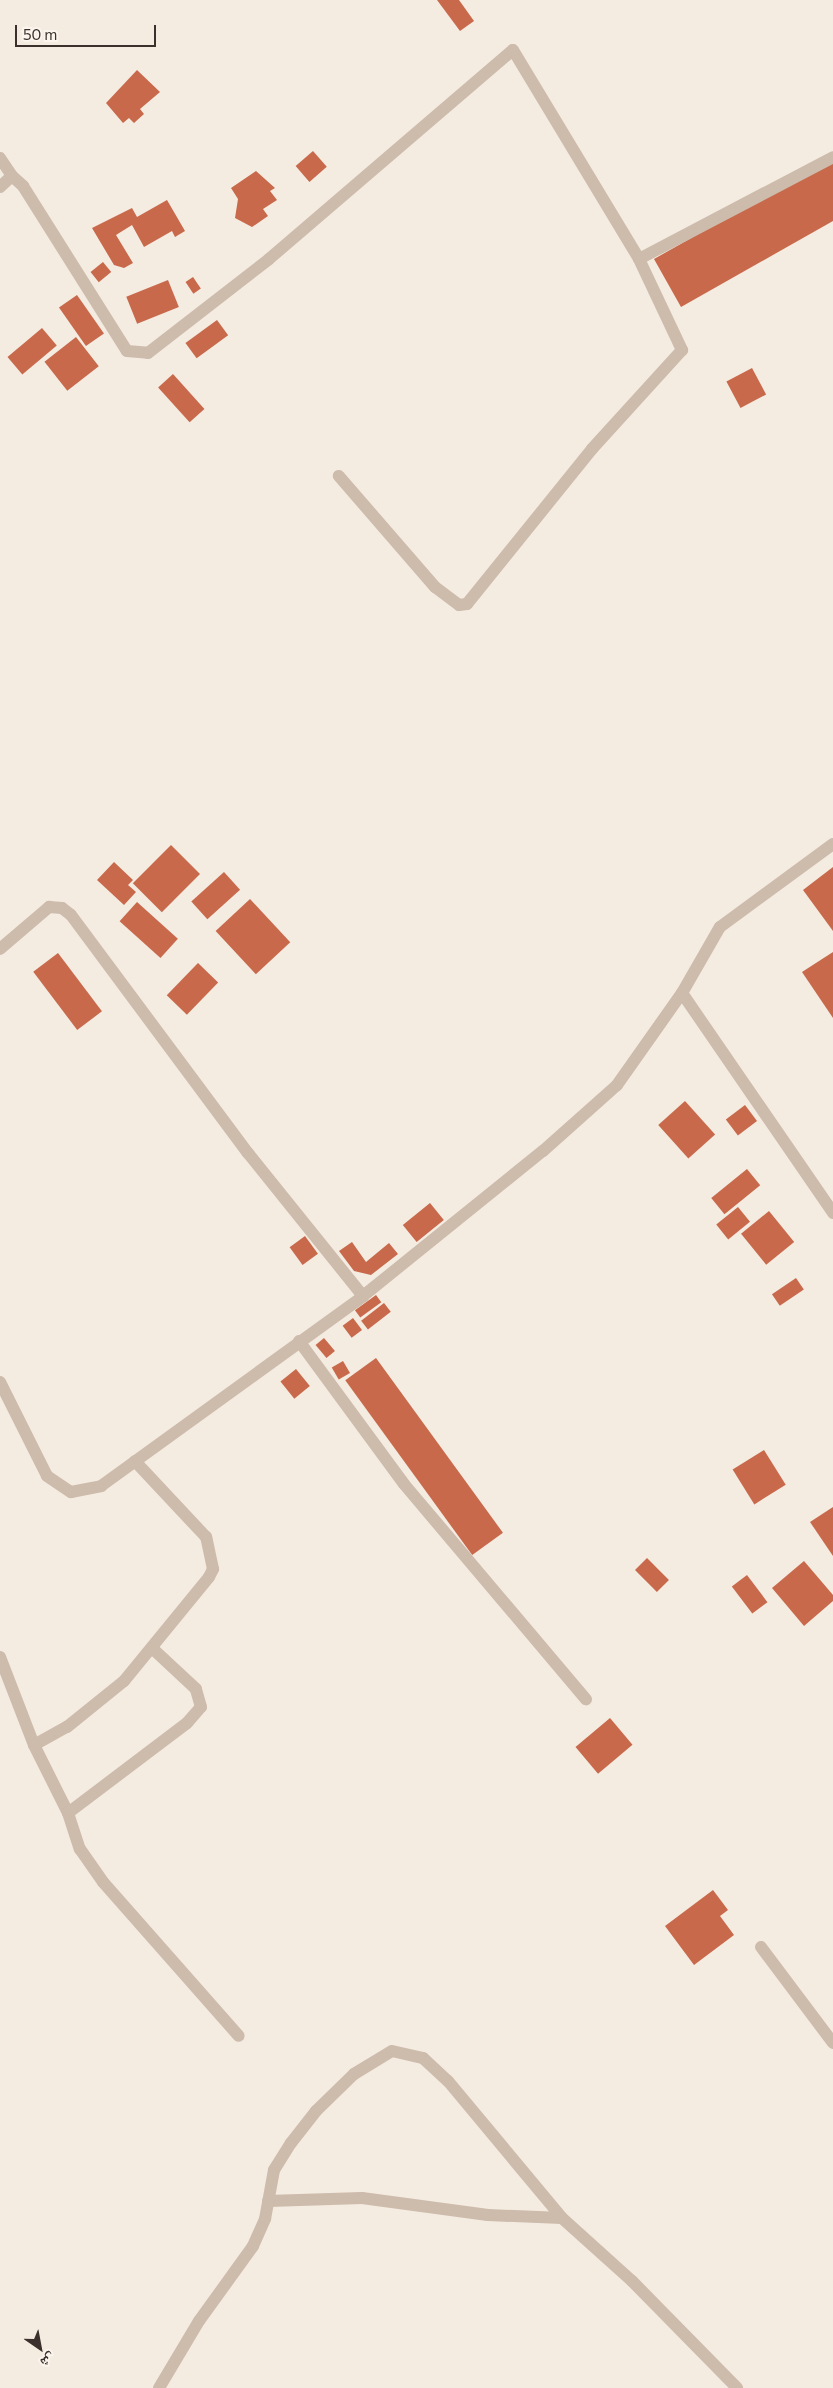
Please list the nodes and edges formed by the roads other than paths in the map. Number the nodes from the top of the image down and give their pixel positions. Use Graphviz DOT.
graph roads {
  1 [pos="833,157"];
  2 [pos="0,158"];
  3 [pos="12,176"];
  4 [pos="0,187"];
  5 [pos="639,259"];
  6 [pos="339,476"];
  7 [pos="833,844"];
  8 [pos="0,949"];
  9 [pos="682,993"];
  10 [pos="833,1213"];
  11 [pos="363,1296"];
  12 [pos="299,1341"];
  13 [pos="0,1382"];
  14 [pos="135,1461"];
  15 [pos="152,1648"];
  16 [pos="0,1657"];
  17 [pos="586,1699"];
  18 [pos="34,1745"];
  19 [pos="68,1813"];
  20 [pos="762,1947"];
  21 [pos="239,2036"];
  22 [pos="833,2043"];
  23 [pos="268,2201"];
  24 [pos="562,2218"];
  25 [pos="159,2388"];
  26 [pos="737,2388"];
  1 -- 5 [label="street"];
  2 -- 3 [label="street"];
  3 -- 4 [label="street"];
  3 -- 5 [label="street"];
  5 -- 6 [label="street"];
  7 -- 9 [label="street"];
  8 -- 11 [label="street"];
  9 -- 10 [label="street"];
  9 -- 11 [label="street"];
  11 -- 12 [label="street"];
  12 -- 14 [label="street"];
  12 -- 17 [label="street"];
  13 -- 14 [label="street"];
  14 -- 15 [label="street"];
  15 -- 18 [label="street"];
  15 -- 19 [label="street"];
  16 -- 18 [label="street"];
  18 -- 19 [label="street"];
  19 -- 21 [label="street"];
  20 -- 22 [label="street"];
  23 -- 24 [label="street"];
  23 -- 24 [label="street"];
  23 -- 25 [label="street"];
  24 -- 26 [label="street"];
}
